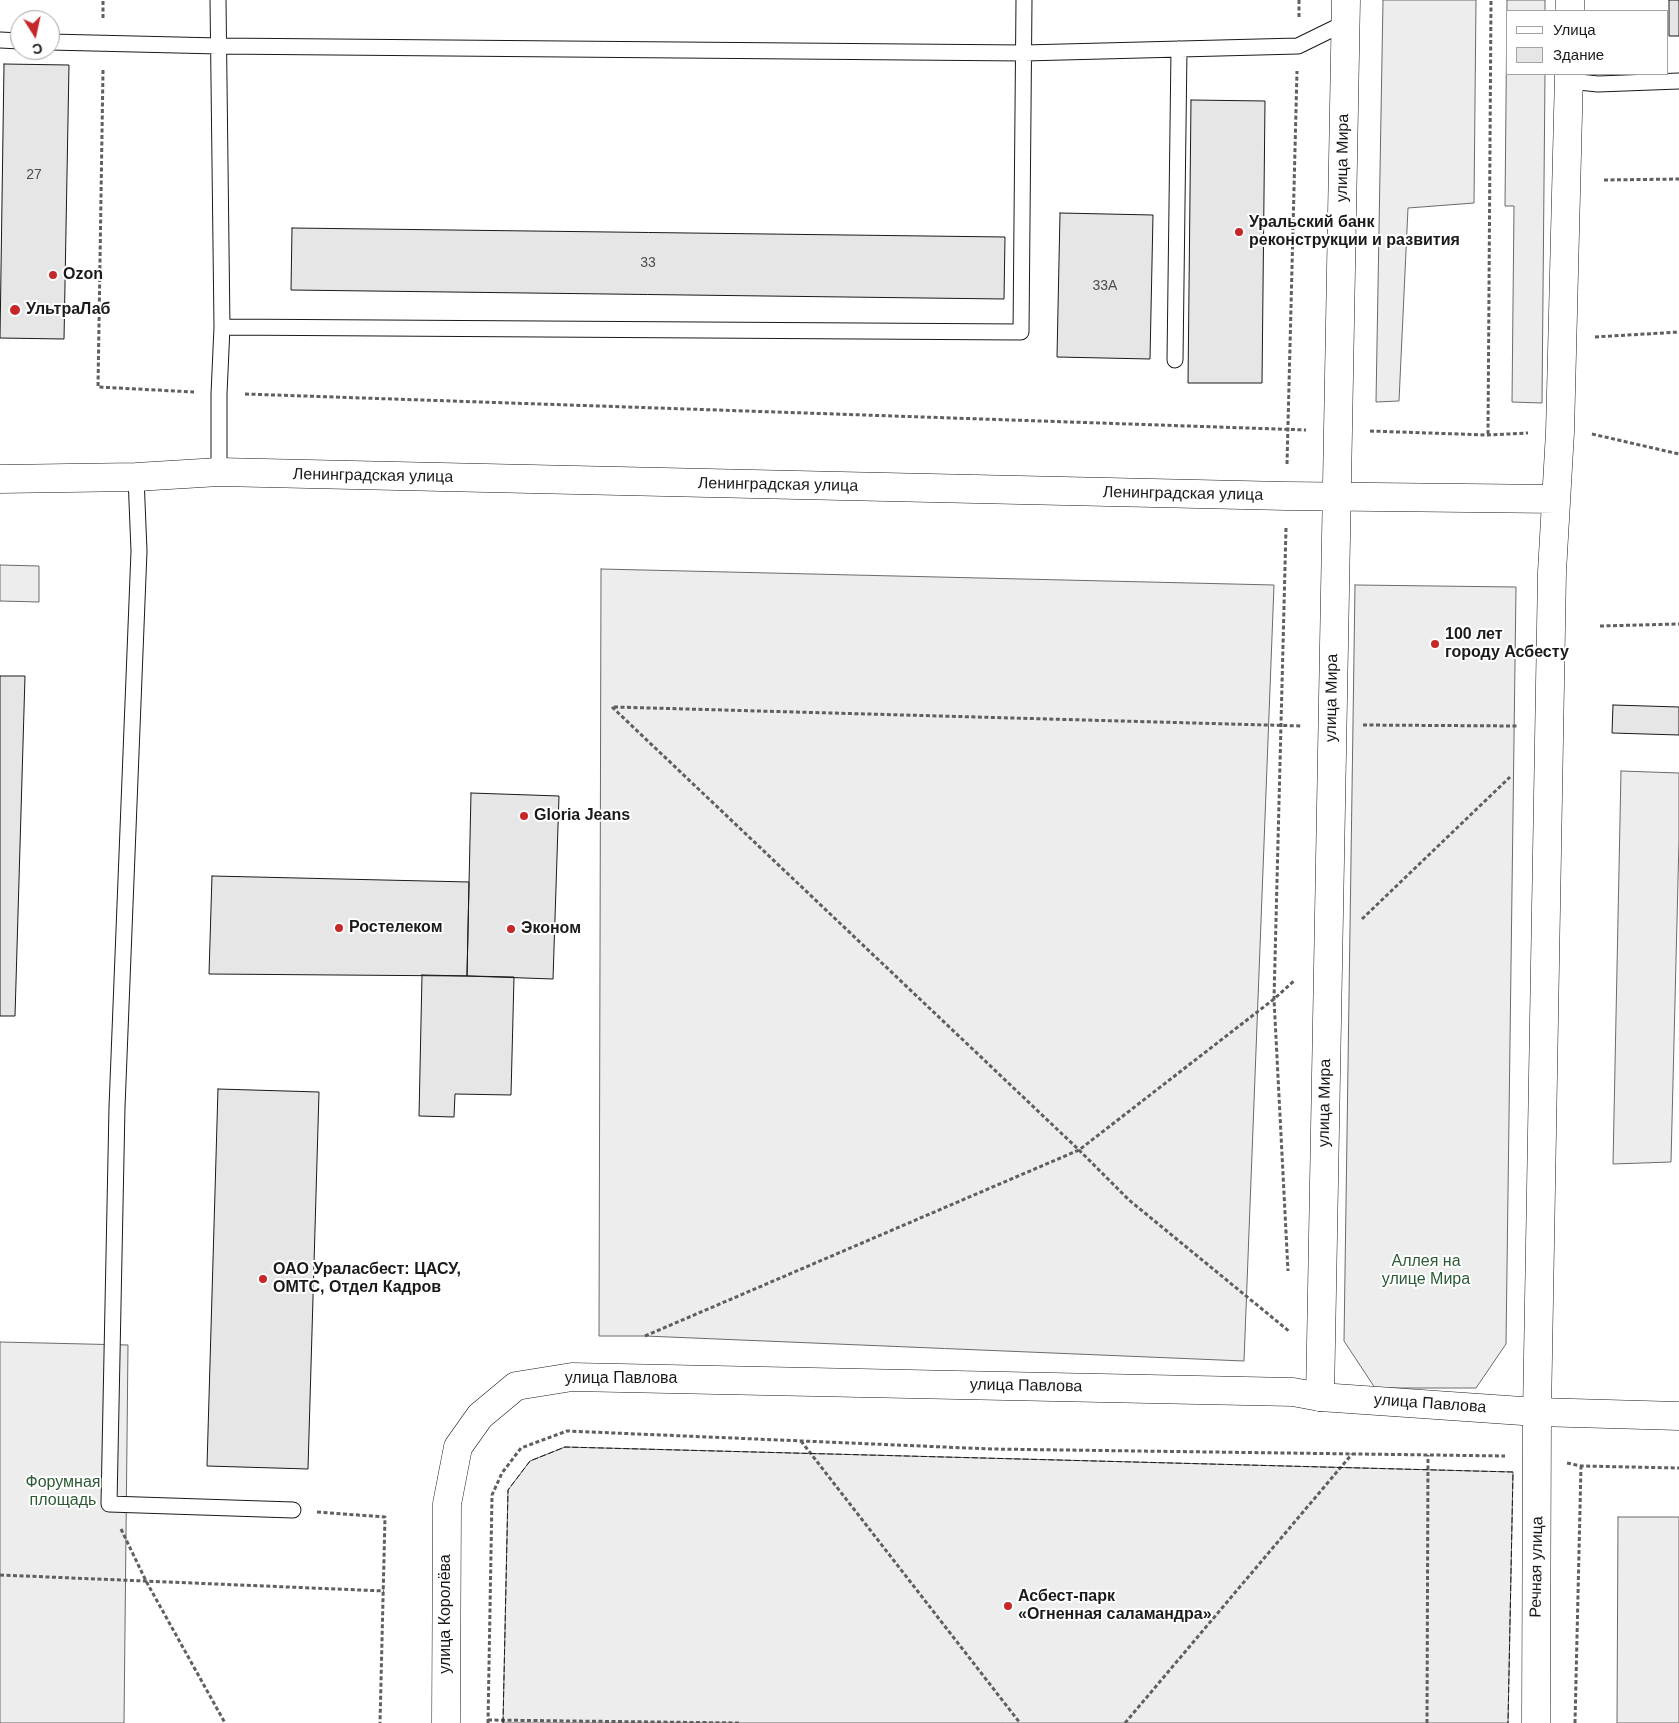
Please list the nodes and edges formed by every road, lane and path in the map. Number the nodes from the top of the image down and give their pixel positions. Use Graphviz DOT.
graph roads {
  1 [pos="103,0"];
  2 [pos="218,0"];
  3 [pos="1024,0"];
  4 [pos="1299,0"];
  5 [pos="1492,0"];
  6 [pos="1345,12"];
  7 [pos="60,42"];
  8 [pos="103,43"];
  9 [pos="219,46"];
  10 [pos="1298,46"];
  11 [pos="1179,49"];
  12 [pos="1024,53"];
  13 [pos="1569,77"];
  14 [pos="1679,82"];
  15 [pos="1679,179"];
  16 [pos="1604,180"];
  17 [pos="222,326"];
  18 [pos="1679,332"];
  19 [pos="1594,337"];
  20 [pos="1175,360"];
  21 [pos="219,394"];
  22 [pos="1288,430"];
  23 [pos="1337,431"];
  24 [pos="1560,432"];
  25 [pos="1488,435"];
  26 [pos="1679,454"];
  27 [pos="219,472"];
  28 [pos="136,477"];
  29 [pos="0,479"];
  30 [pos="1286,496"];
  31 [pos="1336,497"];
  32 [pos="1556,499"];
  33 [pos="1679,624"];
  34 [pos="1600,626"];
  35 [pos="1331,725"];
  36 [pos="1281,726"];
  37 [pos="1518,726"];
  38 [pos="1510,777"];
  39 [pos="1327,952"];
  40 [pos="1274,998"];
  41 [pos="1079,1150"];
  42 [pos="1288,1274"];
  43 [pos="1291,1324"];
  44 [pos="644,1336"];
  45 [pos="1320,1397"];
  46 [pos="1537,1412"];
  47 [pos="1679,1416"];
  48 [pos="801,1441"];
  49 [pos="1352,1454"];
  50 [pos="1428,1455"];
  51 [pos="1538,1456"];
  52 [pos="1581,1466"];
  53 [pos="1679,1468"];
  54 [pos="109,1504"];
  55 [pos="447,1504"];
  56 [pos="293,1510"];
  57 [pos="0,1575"];
  58 [pos="146,1581"];
  59 [pos="384,1591"];
  60 [pos="488,1721"];
  61 [pos="225,1723"];
  62 [pos="380,1723"];
  63 [pos="446,1723"];
  64 [pos="739,1723"];
  65 [pos="1020,1723"];
  66 [pos="1125,1723"];
  67 [pos="1427,1723"];
  68 [pos="1536,1723"];
  69 [pos="1575,1723"];
  1 -- 8 [label="path"];
  2 -- 9 [label="lane"];
  3 -- 12 [label="lane"];
  4 -- 10 [label="path"];
  5 -- 25 [label="path"];
  6 -- 10 [label="lane"];
  6 -- 23 [label="street, улица Мира"];
  7 -- 8 [label="lane"];
  8 -- 9 [label="lane"];
  8 -- 21 [label="path"];
  9 -- 12 [label="lane"];
  9 -- 17 [label="lane"];
  10 -- 11 [label="lane"];
  10 -- 22 [label="path"];
  11 -- 12 [label="lane"];
  11 -- 20 [label="lane"];
  12 -- 17 [label="lane"];
  13 -- 14 [label="lane"];
  13 -- 24 [label="street"];
  15 -- 16 [label="path"];
  17 -- 21 [label="lane"];
  18 -- 19 [label="path"];
  21 -- 22 [label="path"];
  21 -- 27 [label="lane"];
  22 -- 23 [label="path"];
  22 -- 30 [label="path"];
  23 -- 25 [label="path"];
  23 -- 31 [label="street, улица Мира"];
  24 -- 25 [label="path"];
  24 -- 26 [label="path"];
  24 -- 32 [label="street"];
  27 -- 28 [label="street, Ленинградская улица"];
  27 -- 30 [label="street, Ленинградская улица"];
  28 -- 29 [label="street, Ленинградская улица"];
  28 -- 54 [label="lane"];
  30 -- 31 [label="street, Ленинградская улица"];
  30 -- 36 [label="path"];
  31 -- 32 [label="street, Ленинградская улица"];
  31 -- 35 [label="street, улица Мира"];
  32 -- 46 [label="street"];
  33 -- 34 [label="path"];
  35 -- 36 [label="path"];
  35 -- 37 [label="path"];
  35 -- 39 [label="street, улица Мира"];
  36 -- 40 [label="path"];
  36 -- 41 [label="path"];
  38 -- 39 [label="path"];
  39 -- 40 [label="path"];
  39 -- 45 [label="street, улица Мира"];
  40 -- 41 [label="path"];
  40 -- 42 [label="path"];
  41 -- 43 [label="path"];
  41 -- 44 [label="path"];
  45 -- 46 [label="street, улица Павлова"];
  45 -- 55 [label="street, улица Павлова"];
  46 -- 47 [label="street, улица Павлова"];
  46 -- 51 [label="street, Речная улица"];
  48 -- 49 [label="path"];
  48 -- 60 [label="path"];
  48 -- 65 [label="path"];
  49 -- 50 [label="path"];
  49 -- 66 [label="path"];
  50 -- 51 [label="path"];
  50 -- 67 [label="path"];
  51 -- 52 [label="path"];
  51 -- 68 [label="street, Речная улица"];
  52 -- 53 [label="path"];
  52 -- 69 [label="path"];
  54 -- 56 [label="lane"];
  54 -- 58 [label="path"];
  55 -- 63 [label="street, улица Королёва"];
  56 -- 59 [label="path"];
  57 -- 58 [label="path"];
  58 -- 59 [label="path"];
  58 -- 61 [label="path"];
  59 -- 62 [label="path"];
  60 -- 64 [label="path"];
}
